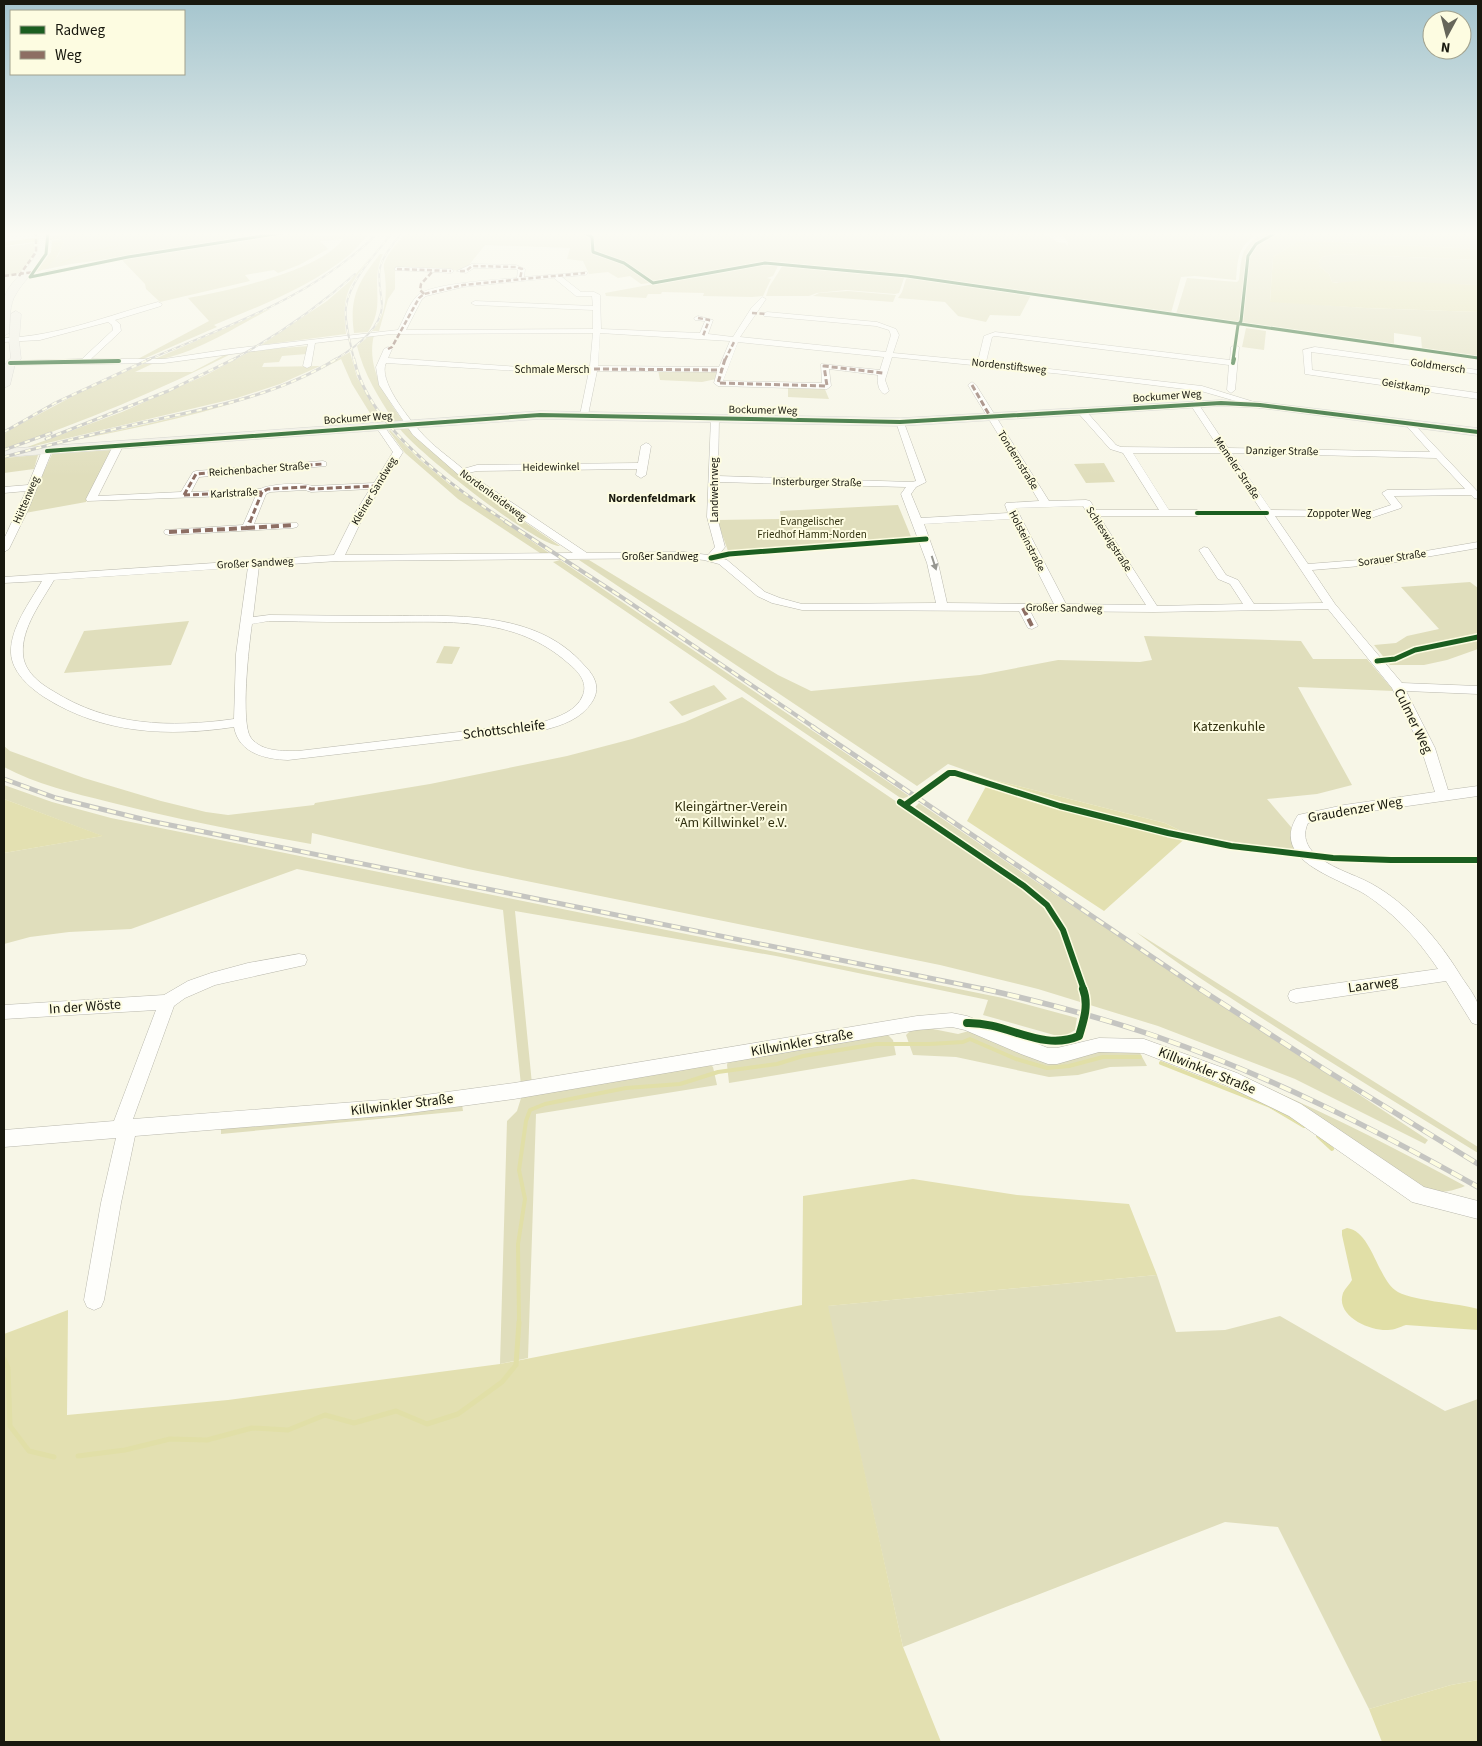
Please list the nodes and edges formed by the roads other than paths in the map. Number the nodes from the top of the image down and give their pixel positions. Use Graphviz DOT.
graph roads {
  1 [pos="7,313"];
  2 [pos="15,313"];
  3 [pos="126,313"];
  4 [pos="411,313"];
  5 [pos="597,313"];
  6 [pos="752,313"];
  7 [pos="767,314"];
  8 [pos="698,318"];
  9 [pos="108,319"];
  10 [pos="597,330"];
  11 [pos="401,331"];
  12 [pos="4,333"];
  13 [pos="703,336"];
  14 [pos="9,340"];
  15 [pos="735,340"];
  16 [pos="338,341"];
  17 [pos="312,344"];
  18 [pos="260,347"];
  19 [pos="1235,347"];
  20 [pos="1309,348"];
  21 [pos="388,349"];
  22 [pos="4,352"];
  23 [pos="889,354"];
  24 [pos="383,360"];
  25 [pos="84,361"];
  26 [pos="10,363"];
  27 [pos="1233,363"];
  28 [pos="982,364"];
  29 [pos="308,366"];
  30 [pos="594,369"];
  31 [pos="721,370"];
  32 [pos="1478,372"];
  33 [pos="883,373"];
  34 [pos="4,384"];
  35 [pos="972,385"];
  36 [pos="1231,390"];
  37 [pos="886,391"];
  38 [pos="1219,393"];
  39 [pos="1478,396"];
  40 [pos="1230,403"];
  41 [pos="1194,404"];
  42 [pos="1260,405"];
  43 [pos="1082,412"];
  44 [pos="584,415"];
  45 [pos="714,418"];
  46 [pos="991,418"];
  47 [pos="900,422"];
  48 [pos="1408,423"];
  49 [pos="410,425"];
  50 [pos="380,427"];
  51 [pos="1478,432"];
  52 [pos="118,446"];
  53 [pos="646,446"];
  54 [pos="47,451"];
  55 [pos="1127,451"];
  56 [pos="1225,451"];
  57 [pos="4,453"];
  58 [pos="1438,455"];
  59 [pos="323,464"];
  60 [pos="642,466"];
  61 [pos="461,472"];
  62 [pos="196,474"];
  63 [pos="185,475"];
  64 [pos="641,477"];
  65 [pos="713,479"];
  66 [pos="917,484"];
  67 [pos="376,486"];
  68 [pos="33,487"];
  69 [pos="4,490"];
  70 [pos="262,492"];
  71 [pos="1475,494"];
  72 [pos="184,495"];
  73 [pos="1045,503"];
  74 [pos="1092,512"];
  75 [pos="1164,512"];
  76 [pos="1197,513"];
  77 [pos="1267,513"];
  78 [pos="1014,516"];
  79 [pos="918,521"];
  80 [pos="293,525"];
  81 [pos="247,528"];
  82 [pos="169,532"];
  83 [pos="1478,545"];
  84 [pos="4,549"];
  85 [pos="1204,550"];
  86 [pos="584,556"];
  87 [pos="338,558"];
  88 [pos="711,558"];
  89 [pos="254,563"];
  90 [pos="1305,567"];
  91 [pos="50,577"];
  92 [pos="4,580"];
  93 [pos="942,606"];
  94 [pos="1331,606"];
  95 [pos="1024,608"];
  96 [pos="1062,608"];
  97 [pos="1251,608"];
  98 [pos="1154,610"];
  99 [pos="246,621"];
  100 [pos="1032,626"];
  101 [pos="1476,686"];
  102 [pos="1398,687"];
  103 [pos="240,722"];
  104 [pos="1478,791"];
  105 [pos="1443,796"];
  106 [pos="299,960"];
  107 [pos="1451,974"];
  108 [pos="1296,996"];
  109 [pos="167,1002"];
  110 [pos="4,1012"];
  111 [pos="1478,1018"];
  112 [pos="124,1129"];
  113 [pos="4,1138"];
  114 [pos="1478,1210"];
  115 [pos="94,1300"];
  1 -- 12 [label="main road"];
  2 -- 14 [label="main road"];
  3 -- 9 [label="street"];
  4 -- 11 [label="street"];
  5 -- 10 [label="street"];
  6 -- 15 [label="street"];
  7 -- 23 [label="street"];
  8 -- 13 [label="street"];
  9 -- 14 [label="street"];
  9 -- 25 [label="street"];
  10 -- 11 [label="street, Nordenstiftsweg"];
  10 -- 13 [label="street, Nordenstiftsweg"];
  10 -- 30 [label="street"];
  11 -- 18 [label="street, Nordenstiftsweg"];
  13 -- 15 [label="street, Nordenstiftsweg"];
  14 -- 26 [label="main road"];
  15 -- 23 [label="street, Nordenstiftsweg"];
  15 -- 31 [label="street"];
  16 -- 17 [label="street, Nordenstiftsweg"];
  17 -- 18 [label="street, Nordenstiftsweg"];
  17 -- 29 [label="street"];
  18 -- 25 [label="street, Nordenstiftsweg"];
  19 -- 27 [label="street"];
  20 -- 32 [label="street, Goldmersch"];
  20 -- 39 [label="street, Geistkamp"];
  21 -- 24 [label="street"];
  22 -- 26 [label="main road"];
  23 -- 28 [label="street, Nordenstiftsweg"];
  23 -- 33 [label="street"];
  24 -- 30 [label="street, Schmale Mersch"];
  24 -- 49 [label="street, Nordenheideweg"];
  25 -- 26 [label="street, Nordenstiftsweg"];
  26 -- 34 [label="main road"];
  27 -- 28 [label="street"];
  27 -- 36 [label="street"];
  28 -- 38 [label="street, Nordenstiftsweg"];
  30 -- 31 [label="street, Schmale Mersch"];
  30 -- 44 [label="street"];
  31 -- 33 [label="street"];
  33 -- 37 [label="street"];
  35 -- 46 [label="street, Tondernstraße"];
  38 -- 40 [label="street"];
  38 -- 42 [label="street, Nordenstiftsweg"];
  40 -- 41 [label="main road, Bockumer Weg"];
  40 -- 42 [label="main road, Bockumer Weg"];
  41 -- 43 [label="main road, Bockumer Weg"];
  41 -- 56 [label="street, Memeler Straße"];
  42 -- 48 [label="main road, Bockumer Weg"];
  43 -- 46 [label="main road, Bockumer Weg"];
  43 -- 55 [label="street"];
  44 -- 45 [label="main road, Bockumer Weg"];
  44 -- 49 [label="main road, Bockumer Weg"];
  45 -- 47 [label="main road, Bockumer Weg"];
  45 -- 65 [label="street, Landwehrweg"];
  46 -- 47 [label="main road, Bockumer Weg"];
  46 -- 73 [label="street, Tondernstraße"];
  47 -- 66 [label="street"];
  48 -- 51 [label="main road, Bockumer Weg"];
  48 -- 58 [label="street"];
  49 -- 50 [label="main road, Bockumer Weg"];
  49 -- 61 [label="street, Nordenheideweg"];
  50 -- 52 [label="main road, Bockumer Weg"];
  50 -- 67 [label="street, Kleiner Sandweg"];
  52 -- 54 [label="main road, Bockumer Weg"];
  52 -- 72 [label="street, Karlstraße"];
  53 -- 60 [label="street"];
  54 -- 57 [label="main road, Bockumer Weg"];
  54 -- 68 [label="street, Hüttenweg"];
  55 -- 56 [label="street, Danziger Straße"];
  55 -- 75 [label="street"];
  56 -- 58 [label="street, Danziger Straße"];
  56 -- 77 [label="street, Memeler Straße"];
  58 -- 71 [label="street"];
  59 -- 62 [label="street, Reichenbacher Straße"];
  60 -- 61 [label="street, Heidewinkel"];
  60 -- 64 [label="street"];
  61 -- 86 [label="street, Nordenheideweg"];
  62 -- 63 [label="street, Reichenbacher Straße"];
  62 -- 72 [label="street, Reichenbacher Straße"];
  65 -- 66 [label="street, Insterburger Straße"];
  65 -- 88 [label="street, Landwehrweg"];
  66 -- 79 [label="street"];
  67 -- 70 [label="street, Karlstraße"];
  67 -- 87 [label="street, Kleiner Sandweg"];
  68 -- 69 [label="street"];
  68 -- 84 [label="street, Hüttenweg"];
  70 -- 72 [label="street, Karlstraße"];
  70 -- 81 [label="street"];
  71 -- 77 [label="street, Zoppoter Weg"];
  73 -- 74 [label="street, Schleswigstraße"];
  73 -- 78 [label="street, Holsteinstraße"];
  74 -- 75 [label="street"];
  74 -- 98 [label="street, Schleswigstraße"];
  75 -- 76 [label="street"];
  77 -- 90 [label="street, Memeler Straße"];
  78 -- 79 [label="street"];
  78 -- 96 [label="street, Holsteinstraße"];
  79 -- 93 [label="street, one-way"];
  80 -- 81 [label="street"];
  81 -- 82 [label="street"];
  83 -- 90 [label="street, Sorauer Straße"];
  85 -- 97 [label="street"];
  86 -- 87 [label="street, Großer Sandweg"];
  86 -- 88 [label="street, Großer Sandweg"];
  87 -- 89 [label="street, Großer Sandweg"];
  88 -- 93 [label="street, Großer Sandweg"];
  89 -- 91 [label="street, Großer Sandweg"];
  89 -- 99 [label="street, Schottschleife"];
  90 -- 94 [label="street, Memeler Straße"];
  91 -- 92 [label="street, Großer Sandweg"];
  91 -- 103 [label="street"];
  93 -- 95 [label="street, Großer Sandweg"];
  94 -- 97 [label="street, Großer Sandweg"];
  94 -- 102 [label="street, Culmer Weg"];
  95 -- 96 [label="street, Großer Sandweg"];
  95 -- 100 [label="street"];
  96 -- 98 [label="street, Großer Sandweg"];
  97 -- 98 [label="street, Großer Sandweg"];
  99 -- 103 [label="street, Schottschleife"];
  99 -- 103 [label="street, Schottschleife"];
  101 -- 102 [label="street"];
  102 -- 105 [label="street, Culmer Weg"];
  104 -- 105 [label="street, Graudenzer Weg"];
  105 -- 107 [label="street, Graudenzer Weg"];
  106 -- 109 [label="street, In der Wöste"];
  107 -- 108 [label="street, Laarweg"];
  107 -- 111 [label="street, Graudenzer Weg"];
  109 -- 110 [label="street, In der Wöste"];
  109 -- 112 [label="street"];
  112 -- 113 [label="street, Killwinkler Straße"];
  112 -- 114 [label="street, Killwinkler Straße"];
  112 -- 115 [label="street"];
}
